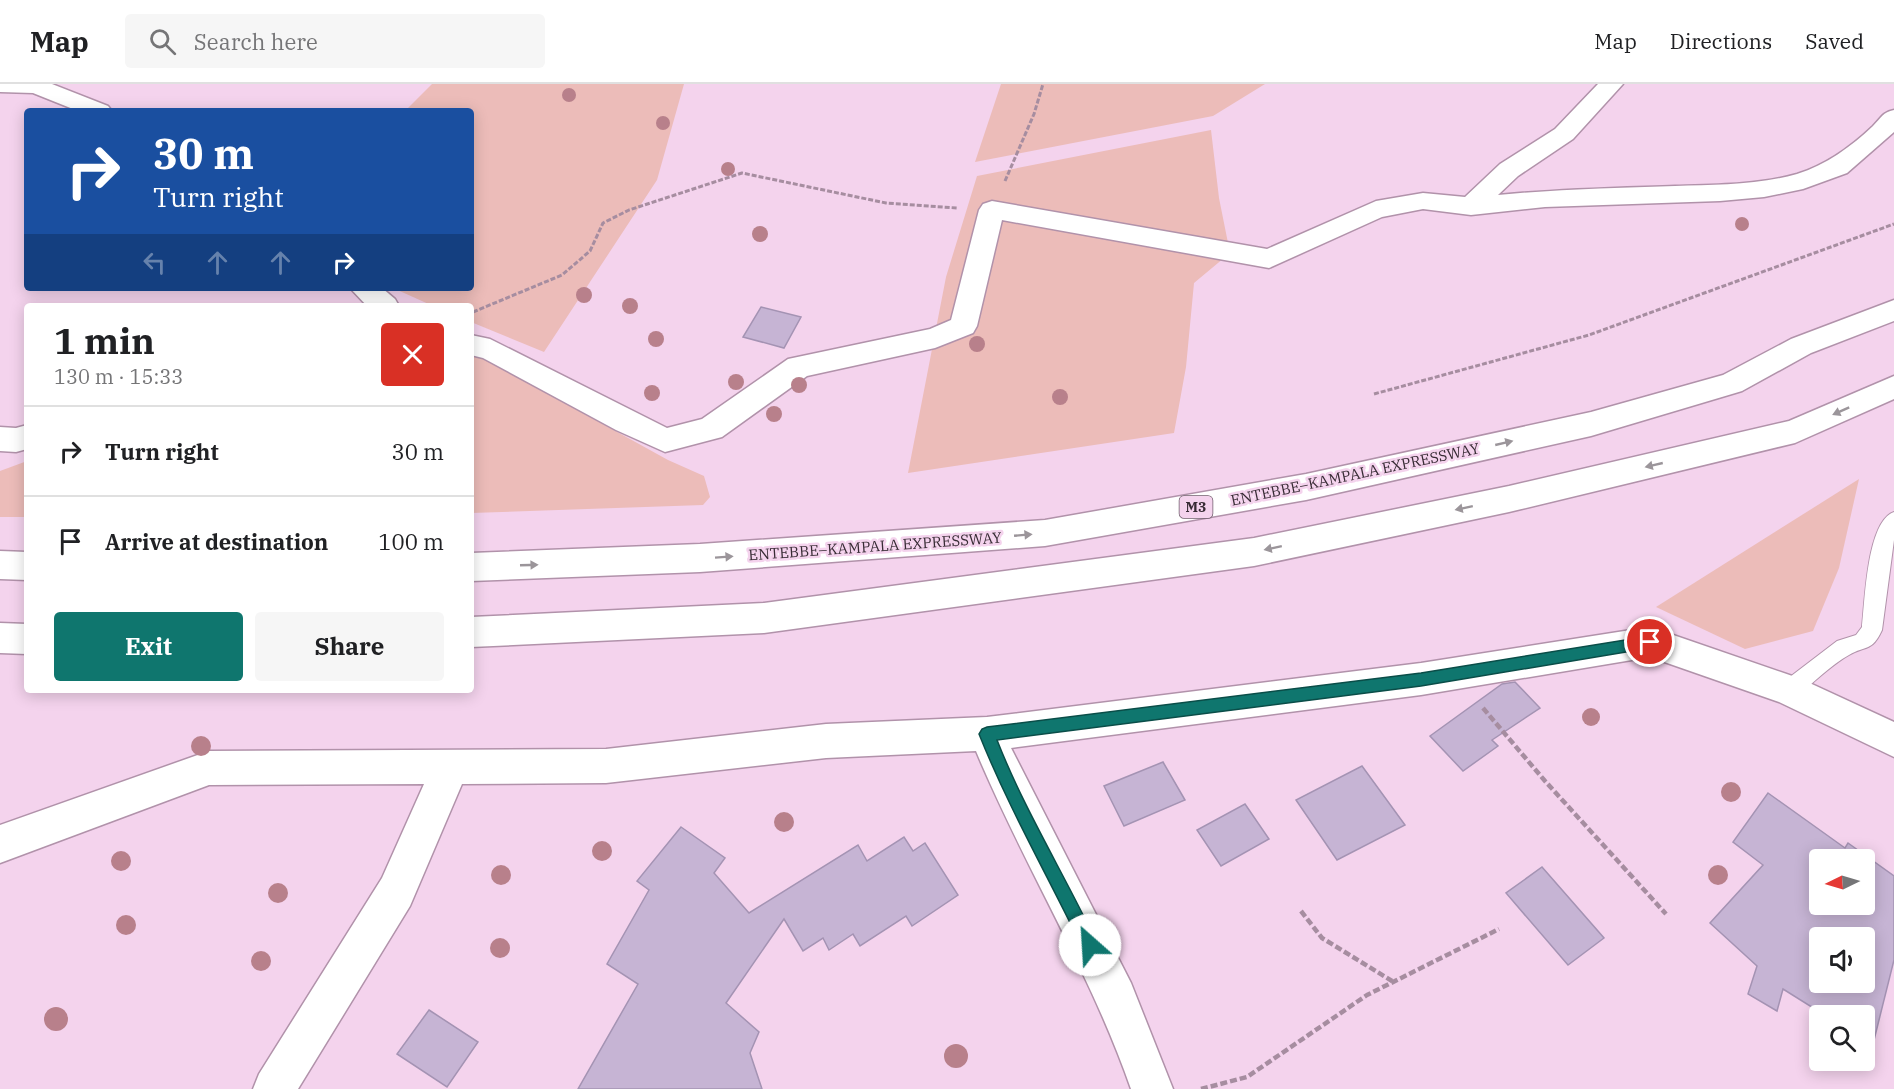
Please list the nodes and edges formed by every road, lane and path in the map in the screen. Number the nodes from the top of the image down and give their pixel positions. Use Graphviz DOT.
graph roads {
  1 [pos="1043,84"];
  2 [pos="1611,84"];
  3 [pos="0,85"];
  4 [pos="91,108"];
  5 [pos="1894,117"];
  6 [pos="1471,206"];
  7 [pos="992,210"];
  8 [pos="1894,224"];
  9 [pos="368,291"];
  10 [pos="382,303"];
  11 [pos="1894,310"];
  12 [pos="474,311"];
  13 [pos="474,346"];
  14 [pos="1894,387"];
  15 [pos="1374,394"];
  16 [pos="24,438"];
  17 [pos="0,439"];
  18 [pos="1894,520"];
  19 [pos="0,565"];
  20 [pos="24,566"];
  21 [pos="474,567"];
  22 [pos="474,632"];
  23 [pos="0,638"];
  24 [pos="24,639"];
  25 [pos="1454,674"];
  26 [pos="1789,690"];
  27 [pos="987,734"];
  28 [pos="1894,740"];
  29 [pos="451,766"];
  30 [pos="0,844"];
  31 [pos="1301,911"];
  32 [pos="1666,914"];
  33 [pos="1499,929"];
  34 [pos="1392,982"];
  35 [pos="274,1089"];
  36 [pos="1152,1089"];
  37 [pos="1201,1089"];
  1 -- 7 [label="path"];
  2 -- 6 [label="main road"];
  3 -- 4 [label="main road"];
  5 -- 6 [label="main road"];
  6 -- 7 [label="main road"];
  7 -- 12 [label="path"];
  7 -- 13 [label="main road"];
  8 -- 15 [label="path"];
  9 -- 10 [label="main road"];
  21 -- 11 [label="main road, ENTEBBE–KAMPALA EXPRESSWAY / M3, one-way"];
  14 -- 22 [label="main road, one-way"];
  16 -- 17 [label="main road"];
  18 -- 26 [label="lane"];
  19 -- 20 [label="main road"];
  23 -- 24 [label="main road"];
  25 -- 26 [label="main road"];
  25 -- 27 [label="main road"];
  25 -- 32 [label="path"];
  26 -- 28 [label="main road"];
  27 -- 29 [label="main road"];
  27 -- 36 [label="main road"];
  29 -- 30 [label="main road"];
  29 -- 35 [label="main road"];
  31 -- 34 [label="path"];
  33 -- 34 [label="path"];
  34 -- 37 [label="path"];
}
